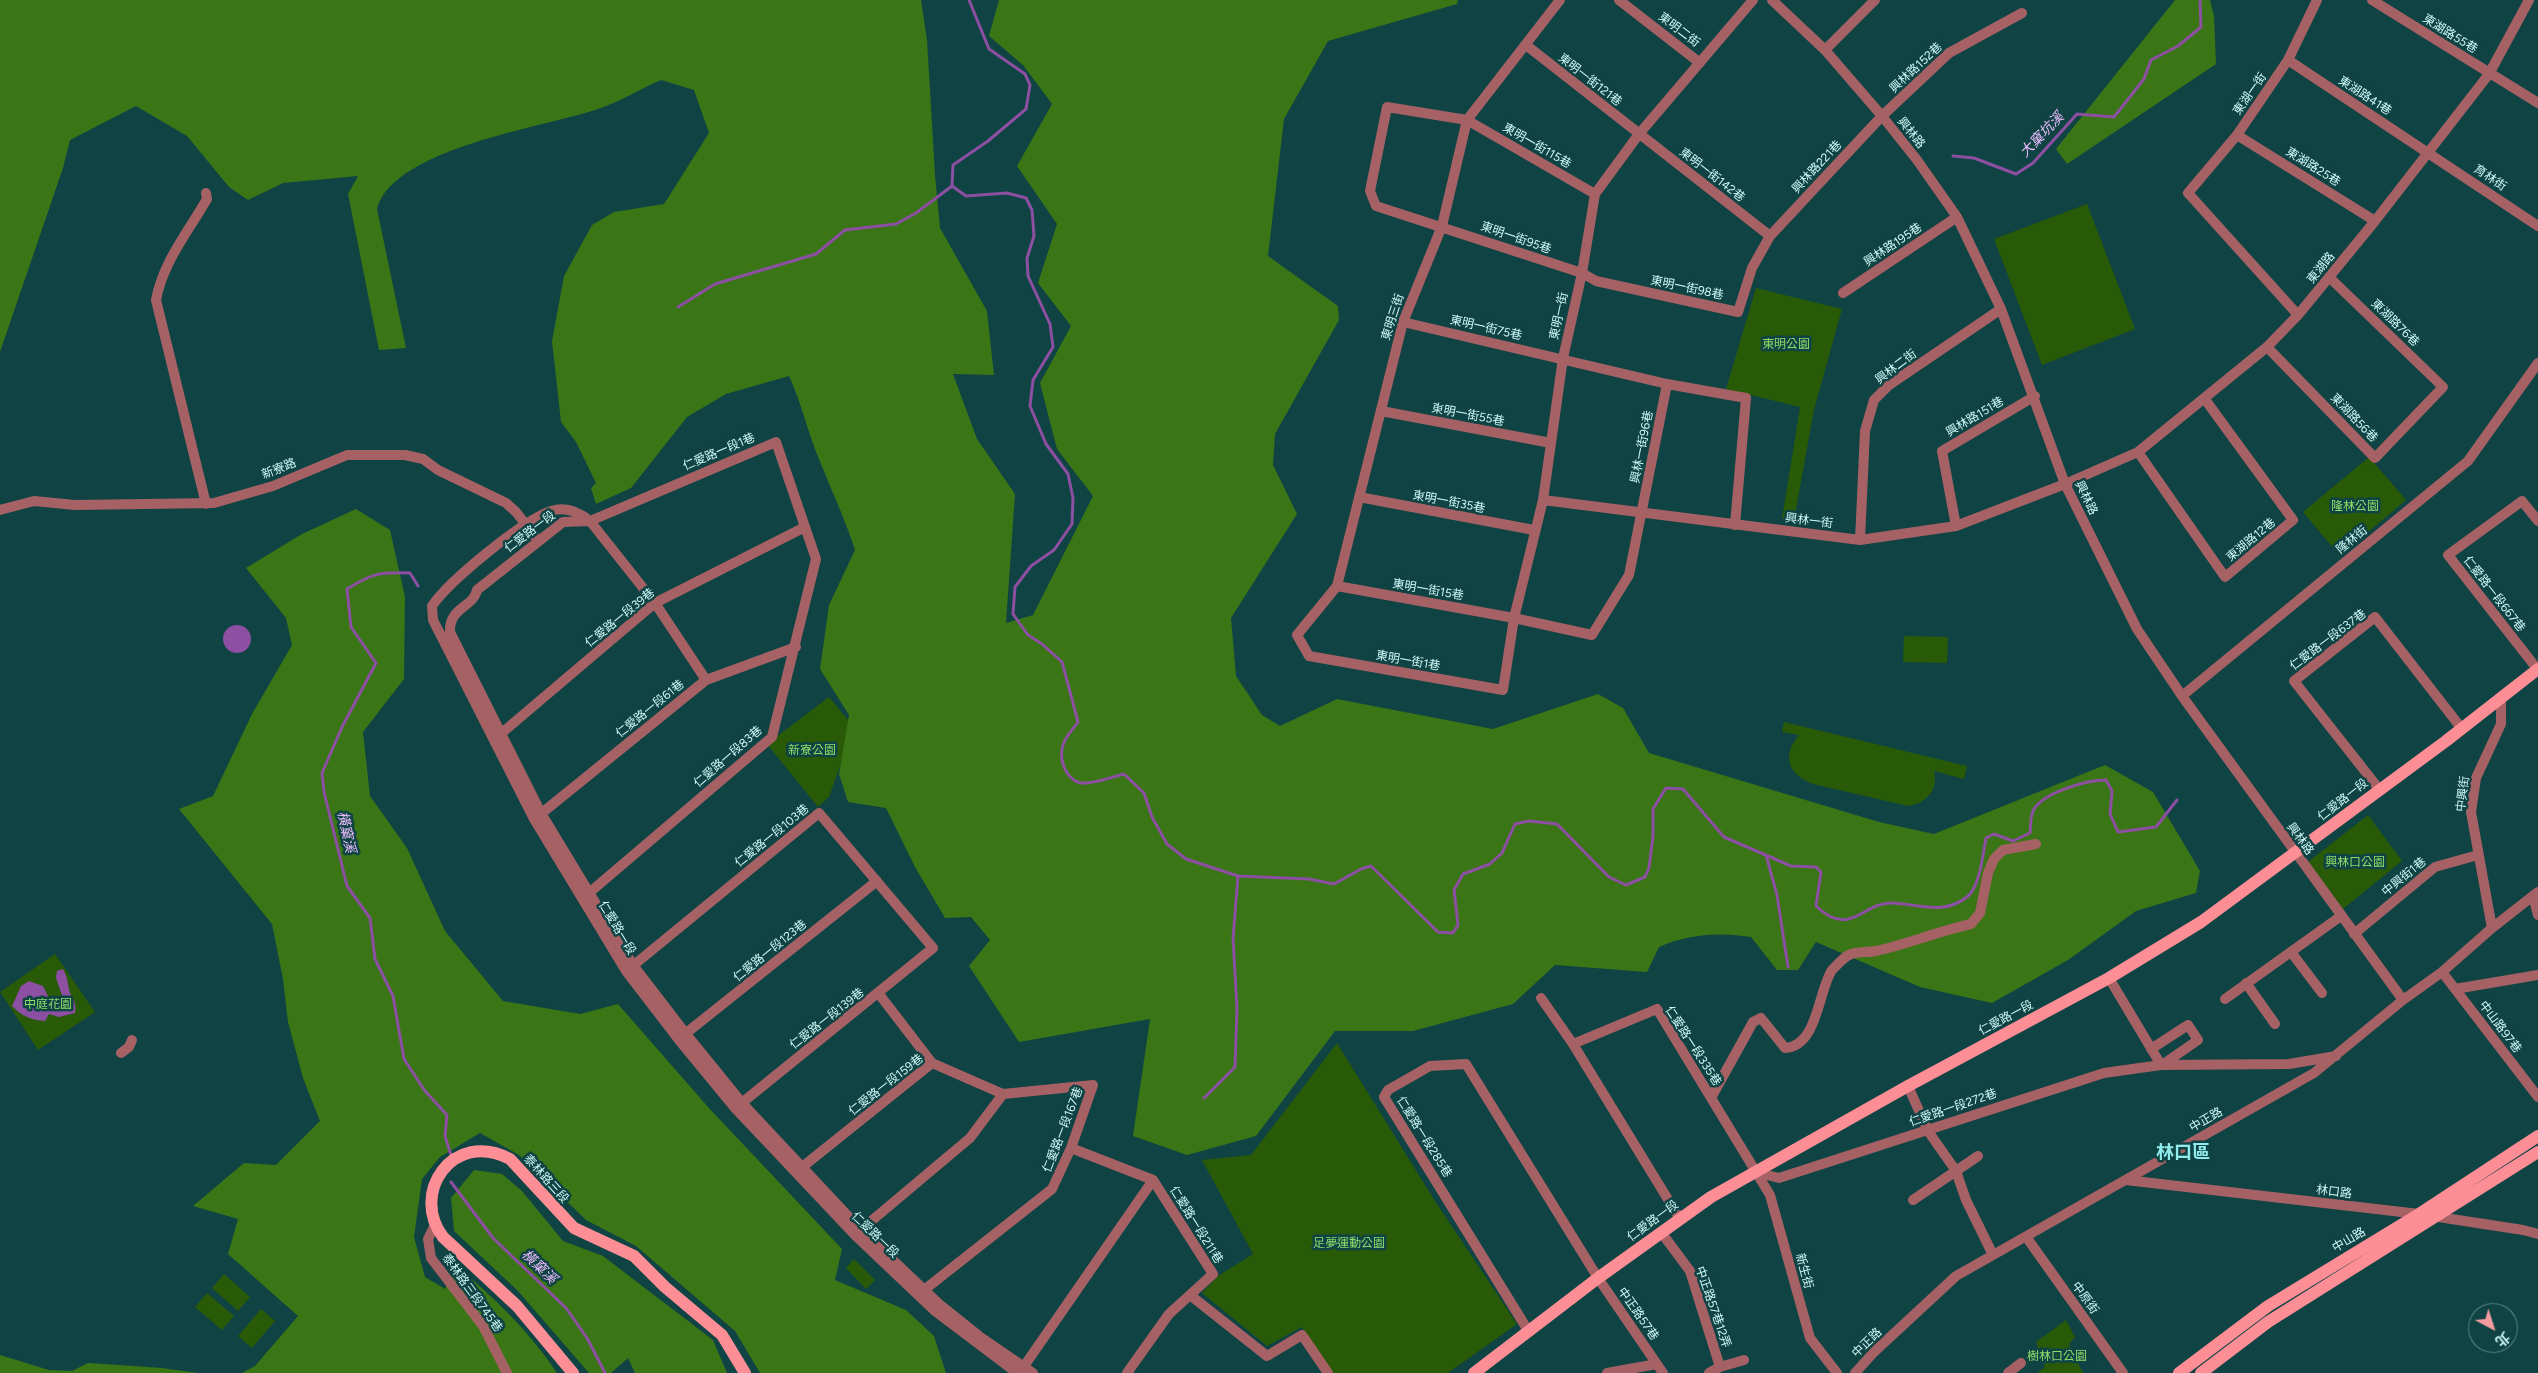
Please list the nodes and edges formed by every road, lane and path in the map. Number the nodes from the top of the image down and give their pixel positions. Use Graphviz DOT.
graph roads {
  1 [pos="1560,0"];
  2 [pos="1619,0"];
  3 [pos="1753,0"];
  4 [pos="1772,0"];
  5 [pos="1875,0"];
  6 [pos="2317,0"];
  7 [pos="2372,0"];
  8 [pos="2529,0"];
  9 [pos="2022,13"];
  10 [pos="1526,45"];
  11 [pos="1825,50"];
  12 [pos="2288,60"];
  13 [pos="1700,63"];
  14 [pos="2489,74"];
  15 [pos="2538,103"];
  16 [pos="1882,116"];
  17 [pos="1467,120"];
  18 [pos="1639,134"];
  19 [pos="2237,134"];
  20 [pos="2428,152"];
  21 [pos="206,193"];
  22 [pos="1595,194"];
  23 [pos="1957,217"];
  24 [pos="2375,221"];
  25 [pos="1442,226"];
  26 [pos="2538,226"];
  27 [pos="1770,236"];
  28 [pos="1582,273"];
  29 [pos="2330,278"];
  30 [pos="1843,293"];
  31 [pos="2001,309"];
  32 [pos="2298,315"];
  33 [pos="1403,322"];
  34 [pos="2267,347"];
  35 [pos="1563,358"];
  36 [pos="2538,363"];
  37 [pos="1667,384"];
  38 [pos="2444,387"];
  39 [pos="2035,396"];
  40 [pos="2204,398"];
  41 [pos="1381,411"];
  42 [pos="1552,443"];
  43 [pos="2138,452"];
  44 [pos="2065,484"];
  45 [pos="1359,497"];
  46 [pos="1543,500"];
  47 [pos="206,504"];
  48 [pos="0,510"];
  49 [pos="1641,514"];
  50 [pos="590,521"];
  51 [pos="2538,521"];
  52 [pos="525,524"];
  53 [pos="1735,525"];
  54 [pos="1956,526"];
  55 [pos="805,527"];
  56 [pos="1534,530"];
  57 [pos="538,540"];
  58 [pos="1860,540"];
  59 [pos="1337,586"];
  60 [pos="655,603"];
  61 [pos="1514,618"];
  62 [pos="796,647"];
  63 [pos="1309,656"];
  64 [pos="2538,669"];
  65 [pos="706,680"];
  66 [pos="1503,690"];
  67 [pos="2182,696"];
  68 [pos="2501,697"];
  69 [pos="2462,729"];
  70 [pos="497,737"];
  71 [pos="2379,790"];
  72 [pos="538,816"];
  73 [pos="2036,844"];
  74 [pos="2295,854"];
  75 [pos="2478,855"];
  76 [pos="877,881"];
  77 [pos="2536,894"];
  78 [pos="585,895"];
  79 [pos="2538,915"];
  80 [pos="2341,916"];
  81 [pos="2492,928"];
  82 [pos="2354,934"];
  83 [pos="933,948"];
  84 [pos="2291,952"];
  85 [pos="630,968"];
  86 [pos="2442,972"];
  87 [pos="2538,975"];
  88 [pos="2109,978"];
  89 [pos="2246,983"];
  90 [pos="2455,989"];
  91 [pos="2322,993"];
  92 [pos="879,994"];
  93 [pos="1541,998"];
  94 [pos="2225,999"];
  95 [pos="2403,1000"];
  96 [pos="2275,1024"];
  97 [pos="682,1037"];
  98 [pos="132,1040"];
  99 [pos="1573,1044"];
  100 [pos="2151,1049"];
  101 [pos="121,1052"];
  102 [pos="2337,1056"];
  103 [pos="932,1063"];
  104 [pos="2161,1065"];
  105 [pos="1908,1086"];
  106 [pos="1002,1094"];
  107 [pos="1711,1098"];
  108 [pos="2538,1098"];
  109 [pos="738,1105"];
  110 [pos="1928,1131"];
  111 [pos="2538,1136"];
  112 [pos="1071,1148"];
  113 [pos="2538,1152"];
  114 [pos="1978,1156"];
  115 [pos="798,1170"];
  116 [pos="1956,1171"];
  117 [pos="1755,1172"];
  118 [pos="1153,1180"];
  119 [pos="2126,1180"];
  120 [pos="1913,1200"];
  121 [pos="2419,1214"];
  122 [pos="2435,1218"];
  123 [pos="1680,1219"];
  124 [pos="435,1225"];
  125 [pos="1661,1232"];
  126 [pos="858,1233"];
  127 [pos="2538,1234"];
  128 [pos="2027,1238"];
  129 [pos="1993,1255"];
  130 [pos="1598,1278"];
  131 [pos="921,1293"];
  132 [pos="1190,1295"];
  133 [pos="1529,1332"];
  134 [pos="1744,1360"];
  135 [pos="2021,1362"];
  136 [pos="1720,1367"];
  137 [pos="1660,1368"];
  138 [pos="1020,1371"];
  139 [pos="1860,1371"];
  140 [pos="507,1373"];
  141 [pos="573,1373"];
  142 [pos="745,1373"];
  143 [pos="1033,1373"];
  144 [pos="1127,1373"];
  145 [pos="1328,1373"];
  146 [pos="1474,1373"];
  147 [pos="1607,1373"];
  148 [pos="1709,1373"];
  149 [pos="1837,1373"];
  150 [pos="2008,1373"];
  151 [pos="2123,1373"];
  152 [pos="2179,1373"];
  153 [pos="2201,1373"];
  1 -- 10 [label="street, 東明三街"];
  2 -- 13 [label="street, 東明二街"];
  3 -- 13 [label="street, 東明一街"];
  4 -- 11 [label="street, 興林路"];
  5 -- 11 [label="street"];
  6 -- 12 [label="street, 東湖一街"];
  7 -- 14 [label="street, 東湖路55巷"];
  8 -- 14 [label="street, 東湖路"];
  9 -- 16 [label="street, 興林路152巷"];
  10 -- 17 [label="street, 東明三街"];
  10 -- 18 [label="street, 東明一街121巷"];
  11 -- 16 [label="street, 興林路"];
  12 -- 19 [label="street, 東湖一街"];
  12 -- 20 [label="street, 東湖路41巷"];
  13 -- 18 [label="street, 東明一街"];
  14 -- 15 [label="street, 東湖路55巷"];
  14 -- 20 [label="street, 東湖路"];
  16 -- 23 [label="street, 興林路"];
  16 -- 27 [label="street, 興林路221巷"];
  17 -- 22 [label="street, 東明一街115巷"];
  17 -- 25 [label="street, 東明三街"];
  17 -- 25 [label="street, 東明一街95巷"];
  18 -- 22 [label="street, 東明一街"];
  18 -- 27 [label="street, 東明一街142巷"];
  19 -- 24 [label="street, 東湖路25巷"];
  19 -- 32 [label="street, 東湖一街"];
  20 -- 24 [label="street, 東湖路"];
  20 -- 26 [label="street, 育林街"];
  21 -- 47 [label="street"];
  22 -- 28 [label="street, 東明一街"];
  23 -- 30 [label="street, 興林路195巷"];
  23 -- 31 [label="street, 興林路"];
  24 -- 29 [label="street, 東湖路"];
  25 -- 28 [label="street, 東明一街95巷"];
  25 -- 33 [label="street, 東明三街"];
  27 -- 28 [label="street, 東明一街98巷"];
  28 -- 35 [label="street, 東明一街"];
  29 -- 32 [label="street, 東湖路"];
  29 -- 38 [label="street, 東湖路76巷"];
  31 -- 39 [label="street, 興林路"];
  31 -- 58 [label="street, 興林二街"];
  32 -- 34 [label="street, 東湖路"];
  33 -- 35 [label="street, 東明一街75巷"];
  33 -- 41 [label="street, 東明三街"];
  34 -- 38 [label="street, 東湖路56巷"];
  34 -- 40 [label="street, 東湖路"];
  35 -- 37 [label="street, 東明一街75巷"];
  35 -- 42 [label="street, 東明一街"];
  36 -- 67 [label="street, 隆林街"];
  37 -- 49 [label="street, 興林一街96巷"];
  37 -- 53 [label="street, 東明一街75巷"];
  39 -- 44 [label="street, 興林路"];
  39 -- 54 [label="street, 興林路151巷"];
  40 -- 43 [label="street, 東湖路"];
  40 -- 43 [label="street, 東湖路12巷"];
  41 -- 42 [label="street, 東明一街55巷"];
  41 -- 45 [label="street, 東明三街"];
  42 -- 46 [label="street, 東明一街"];
  43 -- 44 [label="street, 東湖路"];
  44 -- 54 [label="street, 興林一街"];
  44 -- 67 [label="street, 興林路"];
  45 -- 56 [label="street, 東明一街35巷"];
  45 -- 59 [label="street, 東明三街"];
  46 -- 49 [label="street, 興林一街"];
  46 -- 56 [label="street, 東明一街"];
  47 -- 48 [label="street, 新寮路"];
  47 -- 52 [label="street, 新寮路"];
  49 -- 53 [label="street, 興林一街"];
  49 -- 61 [label="street, 興林一街96巷"];
  50 -- 52 [label="street, 仁愛路一段"];
  50 -- 55 [label="street, 仁愛路一段1巷"];
  50 -- 57 [label="street, 仁愛路一段"];
  50 -- 60 [label="street"];
  51 -- 64 [label="street, 仁愛路一段667巷"];
  52 -- 57 [label="street, 新寮路"];
  52 -- 70 [label="street, 仁愛路一段"];
  53 -- 58 [label="street, 興林一街"];
  54 -- 58 [label="street, 興林一街"];
  55 -- 60 [label="street, 仁愛路一段39巷"];
  55 -- 62 [label="street, 仁愛路一段83巷"];
  56 -- 61 [label="street, 東明一街"];
  57 -- 70 [label="street, 仁愛路一段"];
  59 -- 61 [label="street, 東明一街15巷"];
  59 -- 63 [label="street, 東明三街"];
  60 -- 65 [label="street"];
  60 -- 70 [label="street, 仁愛路一段39巷"];
  61 -- 66 [label="street, 東明一街"];
  62 -- 65 [label="street, 仁愛路一段61巷"];
  62 -- 78 [label="street, 仁愛路一段83巷"];
  63 -- 66 [label="street, 東明一街1巷"];
  64 -- 68 [label="main road, 仁愛路一段"];
  65 -- 72 [label="street, 仁愛路一段61巷"];
  67 -- 74 [label="street, 興林路"];
  68 -- 69 [label="main road, 仁愛路一段"];
  68 -- 75 [label="street, 中興街"];
  69 -- 71 [label="main road, 仁愛路一段"];
  69 -- 71 [label="street, 仁愛路一段637巷"];
  70 -- 72 [label="street, 仁愛路一段"];
  71 -- 74 [label="main road, 仁愛路一段"];
  72 -- 78 [label="street, 仁愛路一段"];
  73 -- 107 [label="street"];
  74 -- 80 [label="street, 興林路"];
  74 -- 88 [label="main road, 仁愛路一段"];
  75 -- 81 [label="street, 中興街"];
  75 -- 82 [label="street, 中興街1巷"];
  76 -- 83 [label="street, 仁愛路一段103巷"];
  76 -- 85 [label="street, 仁愛路一段103巷"];
  76 -- 97 [label="street, 仁愛路一段123巷"];
  77 -- 79 [label="street"];
  77 -- 81 [label="street, 中正路"];
  78 -- 85 [label="street, 仁愛路一段"];
  80 -- 82 [label="street, 興林路"];
  80 -- 84 [label="street"];
  81 -- 86 [label="street, 中正路"];
  82 -- 95 [label="street, 興林路"];
  83 -- 92 [label="street, 仁愛路一段139巷"];
  84 -- 89 [label="street"];
  84 -- 91 [label="street"];
  85 -- 97 [label="street, 仁愛路一段"];
  86 -- 90 [label="street, 中山路97巷"];
  86 -- 95 [label="street, 中正路"];
  87 -- 90 [label="street"];
  88 -- 100 [label="street"];
  88 -- 105 [label="main road, 仁愛路一段"];
  89 -- 94 [label="street"];
  89 -- 96 [label="street"];
  90 -- 108 [label="street, 中山路97巷"];
  92 -- 103 [label="street"];
  92 -- 109 [label="street, 仁愛路一段139巷"];
  93 -- 99 [label="street"];
  95 -- 102 [label="street, 中正路"];
  97 -- 109 [label="street, 仁愛路一段"];
  98 -- 101 [label="street"];
  99 -- 107 [label="street, 仁愛路一段335巷"];
  99 -- 123 [label="street"];
  100 -- 104 [label="street"];
  100 -- 104 [label="street"];
  102 -- 104 [label="street, 仁愛路一段272巷"];
  102 -- 119 [label="street, 中正路"];
  103 -- 106 [label="street, 仁愛路一段159巷"];
  103 -- 115 [label="street, 仁愛路一段159巷"];
  104 -- 110 [label="street, 仁愛路一段272巷"];
  105 -- 110 [label="street"];
  105 -- 117 [label="main road, 仁愛路一段"];
  106 -- 112 [label="street, 仁愛路一段167巷"];
  106 -- 126 [label="street"];
  107 -- 117 [label="street, 仁愛路一段335巷"];
  109 -- 115 [label="street, 仁愛路一段"];
  110 -- 116 [label="street"];
  110 -- 117 [label="street, 仁愛路一段272巷"];
  111 -- 121 [label="main road, 中山路"];
  112 -- 118 [label="street, 仁愛路一段211巷"];
  112 -- 131 [label="street, 仁愛路一段167巷"];
  113 -- 122 [label="main road"];
  114 -- 116 [label="street"];
  115 -- 126 [label="street, 仁愛路一段"];
  116 -- 120 [label="street"];
  116 -- 129 [label="street"];
  117 -- 123 [label="main road, 仁愛路一段"];
  117 -- 149 [label="street, 新生街"];
  118 -- 132 [label="street, 仁愛路一段211巷"];
  118 -- 138 [label="street, 仁愛路一段211巷"];
  119 -- 121 [label="street, 林口路"];
  119 -- 128 [label="street, 中正路"];
  121 -- 122 [label="street, 林口路"];
  121 -- 152 [label="main road, 中山路"];
  122 -- 127 [label="street, 林口路"];
  122 -- 153 [label="main road"];
  123 -- 125 [label="main road, 仁愛路一段"];
  124 -- 140 [label="street, 泰林路三段745巷"];
  124 -- 141 [label="main road"];
  124 -- 142 [label="main road, 泰林路三段"];
  125 -- 130 [label="main road, 仁愛路一段"];
  125 -- 136 [label="street, 中正路57巷12弄"];
  126 -- 131 [label="street, 仁愛路一段"];
  128 -- 129 [label="street, 中正路"];
  128 -- 151 [label="street, 中原街"];
  129 -- 139 [label="street, 中正路"];
  130 -- 133 [label="main road, 仁愛路一段"];
  130 -- 133 [label="street, 仁愛路一段285巷"];
  130 -- 137 [label="street, 中正路57巷"];
  131 -- 138 [label="street, 仁愛路一段"];
  132 -- 144 [label="street, 仁愛路一段211巷"];
  132 -- 145 [label="street"];
  133 -- 146 [label="main road, 仁愛路一段"];
  134 -- 136 [label="street, 中正路57巷12弄"];
  135 -- 150 [label="street"];
  136 -- 148 [label="street, 中正路57巷12弄"];
  137 -- 147 [label="street, 中正路57巷"];
  138 -- 143 [label="street, 仁愛路一段"];
}
